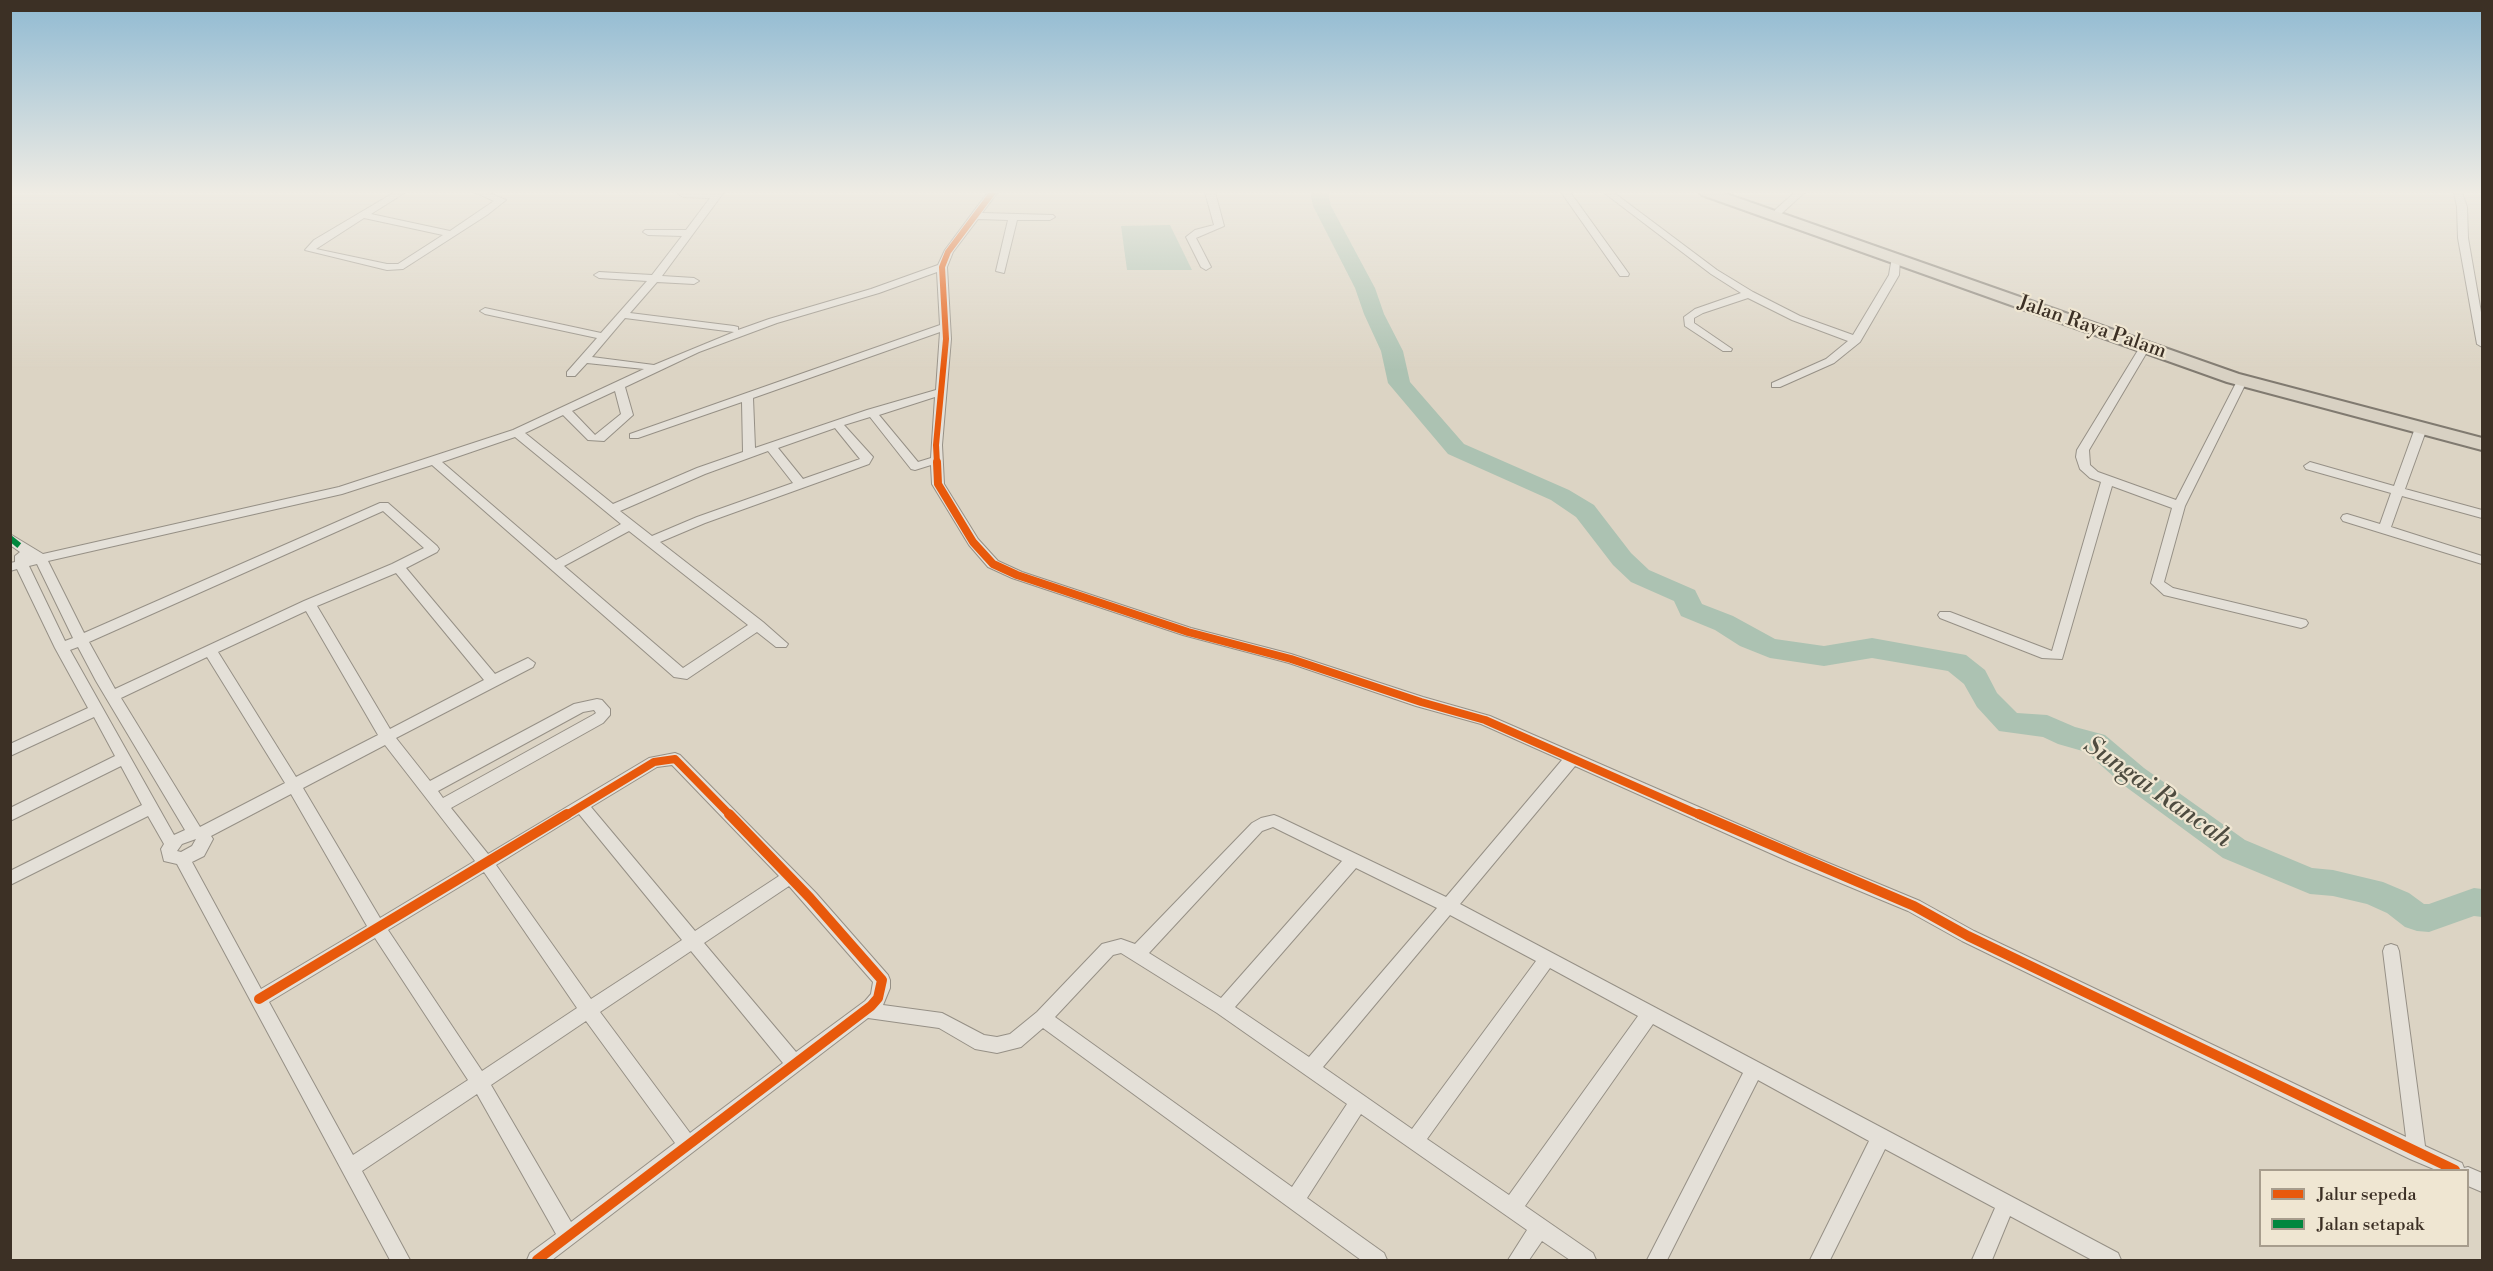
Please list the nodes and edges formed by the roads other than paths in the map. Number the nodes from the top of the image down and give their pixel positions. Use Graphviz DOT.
graph roads {
  1 [pos="316,251"];
  2 [pos="425,251"];
  3 [pos="675,251"];
  4 [pos="948,251"];
  5 [pos="1005,251"];
  6 [pos="1198,251"];
  7 [pos="1608,251"];
  8 [pos="1686,251"];
  9 [pos="1873,251"];
  10 [pos="1887,251"];
  11 [pos="2465,251"];
  12 [pos="1895,259"];
  13 [pos="942,267"];
  14 [pos="1206,267"];
  15 [pos="1001,271"];
  16 [pos="1624,274"];
  17 [pos="599,275"];
  18 [pos="655,278"];
  19 [pos="694,281"];
  20 [pos="1749,294"];
  21 [pos="485,311"];
  22 [pos="625,315"];
  23 [pos="2067,316"];
  24 [pos="945,327"];
  25 [pos="734,329"];
  26 [pos="605,337"];
  27 [pos="1856,340"];
  28 [pos="2482,344"];
  29 [pos="2145,347"];
  30 [pos="1727,349"];
  31 [pos="584,359"];
  32 [pos="651,367"];
  33 [pos="571,374"];
  34 [pos="2242,381"];
  35 [pos="1776,385"];
  36 [pos="619,386"];
  37 [pos="941,388"];
  38 [pos="747,397"];
  39 [pos="564,410"];
  40 [pos="871,412"];
  41 [pos="837,424"];
  42 [pos="2421,428"];
  43 [pos="517,432"];
  44 [pos="2482,432"];
  45 [pos="634,436"];
  46 [pos="2482,444"];
  47 [pos="771,446"];
  48 [pos="749,454"];
  49 [pos="433,460"];
  50 [pos="937,460"];
  51 [pos="2310,466"];
  52 [pos="2108,482"];
  53 [pos="800,484"];
  54 [pos="2397,489"];
  55 [pos="2179,506"];
  56 [pos="613,509"];
  57 [pos="2482,514"];
  58 [pos="2347,518"];
  59 [pos="630,525"];
  60 [pos="2384,529"];
  61 [pos="10,538"];
  62 [pos="651,541"];
  63 [pos="21,548"];
  64 [pos="40,558"];
  65 [pos="2482,560"];
  66 [pos="556,565"];
  67 [pos="16,566"];
  68 [pos="397,567"];
  69 [pos="52,583"];
  70 [pos="34,590"];
  71 [pos="309,604"];
  72 [pos="1945,615"];
  73 [pos="2301,623"];
  74 [pos="758,625"];
  75 [pos="82,640"];
  76 [pos="781,644"];
  77 [pos="62,648"];
  78 [pos="211,652"];
  79 [pos="528,663"];
  80 [pos="493,681"];
  81 [pos="113,696"];
  82 [pos="96,710"];
  83 [pos="546,726"];
  84 [pos="387,737"];
  85 [pos="559,741"];
  86 [pos="10,751"];
  87 [pos="124,758"];
  88 [pos="1572,759"];
  89 [pos="476,763"];
  90 [pos="157,767"];
  91 [pos="135,777"];
  92 [pos="488,780"];
  93 [pos="294,786"];
  94 [pos="428,789"];
  95 [pos="441,806"];
  96 [pos="581,806"];
  97 [pos="151,807"];
  98 [pos="10,815"];
  99 [pos="198,834"];
  100 [pos="172,845"];
  101 [pos="182,859"];
  102 [pos="1353,860"];
  103 [pos="486,863"];
  104 [pos="790,877"];
  105 [pos="10,879"];
  106 [pos="1447,905"];
  107 [pos="377,928"];
  108 [pos="694,942"];
  109 [pos="2391,951"];
  110 [pos="1137,954"];
  111 [pos="1547,959"];
  112 [pos="259,999"];
  113 [pos="1223,1008"];
  114 [pos="865,1010"];
  115 [pos="589,1011"];
  116 [pos="1650,1014"];
  117 [pos="1043,1018"];
  118 [pos="794,1063"];
  119 [pos="1311,1068"];
  120 [pos="1754,1070"];
  121 [pos="480,1083"];
  122 [pos="1359,1101"];
  123 [pos="1881,1137"];
  124 [pos="1415,1140"];
  125 [pos="687,1144"];
  126 [pos="2417,1153"];
  127 [pos="350,1168"];
  128 [pos="2453,1169"];
  129 [pos="1294,1200"];
  130 [pos="2006,1204"];
  131 [pos="1511,1209"];
  132 [pos="1539,1229"];
  133 [pos="568,1236"];
  134 [pos="400,1260"];
  135 [pos="537,1260"];
  136 [pos="1377,1260"];
  137 [pos="1518,1260"];
  138 [pos="1586,1260"];
  139 [pos="1657,1260"];
  140 [pos="1820,1260"];
  141 [pos="1982,1260"];
  142 [pos="2111,1260"];
  1 -- 2 [label="street"];
  3 -- 18 [label="street"];
  4 -- 13 [label="street"];
  5 -- 15 [label="street"];
  6 -- 14 [label="street"];
  7 -- 16 [label="street"];
  8 -- 20 [label="street"];
  9 -- 12 [label="main road, Jalan Raya Palam"];
  10 -- 23 [label="main road, Jalan Raya Palam"];
  11 -- 28 [label="street"];
  12 -- 23 [label="main road, Jalan Raya Palam"];
  12 -- 27 [label="street"];
  13 -- 24 [label="street"];
  13 -- 36 [label="street"];
  17 -- 18 [label="street"];
  18 -- 19 [label="street"];
  18 -- 22 [label="street"];
  20 -- 27 [label="street"];
  20 -- 30 [label="street"];
  21 -- 26 [label="street"];
  22 -- 25 [label="street"];
  22 -- 26 [label="street"];
  23 -- 29 [label="main road, Jalan Raya Palam"];
  23 -- 44 [label="main road, Jalan Raya Palam"];
  24 -- 37 [label="street"];
  24 -- 38 [label="street"];
  26 -- 31 [label="street"];
  27 -- 35 [label="street"];
  29 -- 34 [label="main road, Jalan Raya Palam"];
  29 -- 52 [label="street"];
  31 -- 32 [label="street"];
  31 -- 33 [label="street"];
  34 -- 42 [label="main road, Jalan Raya Palam"];
  34 -- 55 [label="street"];
  36 -- 39 [label="street"];
  36 -- 39 [label="street"];
  37 -- 40 [label="street"];
  37 -- 50 [label="street"];
  38 -- 45 [label="street"];
  38 -- 48 [label="street"];
  39 -- 43 [label="street"];
  40 -- 41 [label="street"];
  40 -- 50 [label="street"];
  41 -- 47 [label="street"];
  41 -- 53 [label="street"];
  42 -- 46 [label="main road, Jalan Raya Palam"];
  42 -- 54 [label="street"];
  43 -- 49 [label="street"];
  43 -- 56 [label="street"];
  47 -- 48 [label="street"];
  47 -- 53 [label="street"];
  48 -- 56 [label="street"];
  49 -- 64 [label="street"];
  49 -- 66 [label="street"];
  50 -- 88 [label="street"];
  51 -- 54 [label="street"];
  52 -- 55 [label="street"];
  52 -- 72 [label="street"];
  53 -- 62 [label="street"];
  54 -- 57 [label="street"];
  54 -- 60 [label="street"];
  55 -- 73 [label="street"];
  56 -- 59 [label="street"];
  58 -- 60 [label="street"];
  59 -- 62 [label="street"];
  59 -- 66 [label="street"];
  60 -- 65 [label="street"];
  61 -- 63 [label="street"];
  62 -- 74 [label="street"];
  63 -- 64 [label="street"];
  63 -- 67 [label="street"];
  64 -- 67 [label="street"];
  64 -- 69 [label="street"];
  66 -- 74 [label="street"];
  67 -- 70 [label="street"];
  68 -- 71 [label="street"];
  68 -- 75 [label="street"];
  68 -- 80 [label="street"];
  69 -- 70 [label="street"];
  69 -- 75 [label="street"];
  70 -- 77 [label="street"];
  71 -- 78 [label="street"];
  71 -- 84 [label="street"];
  74 -- 76 [label="street"];
  75 -- 77 [label="street"];
  75 -- 81 [label="street"];
  77 -- 82 [label="street"];
  78 -- 81 [label="street"];
  78 -- 93 [label="street"];
  79 -- 80 [label="street"];
  80 -- 84 [label="street"];
  81 -- 90 [label="street"];
  82 -- 86 [label="street"];
  82 -- 87 [label="street"];
  83 -- 85 [label="street"];
  83 -- 85 [label="street"];
  83 -- 89 [label="street"];
  84 -- 93 [label="street"];
  84 -- 94 [label="street"];
  85 -- 92 [label="street"];
  87 -- 91 [label="street"];
  87 -- 98 [label="street"];
  88 -- 106 [label="street"];
  88 -- 126 [label="street"];
  89 -- 92 [label="street"];
  89 -- 94 [label="street"];
  90 -- 91 [label="street"];
  90 -- 99 [label="street"];
  91 -- 97 [label="street"];
  92 -- 95 [label="street"];
  93 -- 99 [label="street"];
  93 -- 107 [label="street"];
  94 -- 95 [label="street"];
  95 -- 103 [label="street"];
  96 -- 103 [label="street"];
  96 -- 104 [label="street"];
  96 -- 108 [label="street"];
  97 -- 100 [label="street"];
  97 -- 105 [label="street"];
  99 -- 100 [label="street"];
  99 -- 101 [label="street"];
  100 -- 101 [label="street"];
  101 -- 112 [label="street"];
  102 -- 106 [label="street"];
  102 -- 110 [label="street"];
  102 -- 113 [label="street"];
  103 -- 107 [label="street"];
  103 -- 115 [label="street"];
  104 -- 108 [label="street"];
  104 -- 114 [label="street"];
  106 -- 111 [label="street"];
  106 -- 119 [label="street"];
  107 -- 112 [label="street"];
  107 -- 121 [label="street"];
  108 -- 115 [label="street"];
  108 -- 118 [label="street"];
  109 -- 126 [label="street"];
  110 -- 113 [label="street"];
  110 -- 117 [label="street"];
  111 -- 116 [label="street"];
  111 -- 124 [label="street"];
  112 -- 127 [label="street"];
  113 -- 119 [label="street"];
  114 -- 117 [label="street"];
  114 -- 118 [label="street"];
  115 -- 121 [label="street"];
  115 -- 125 [label="street"];
  116 -- 120 [label="street"];
  116 -- 131 [label="street"];
  117 -- 129 [label="street"];
  118 -- 125 [label="street"];
  119 -- 122 [label="street"];
  120 -- 123 [label="street"];
  120 -- 139 [label="street"];
  121 -- 127 [label="street"];
  121 -- 133 [label="street"];
  122 -- 124 [label="street"];
  122 -- 129 [label="street"];
  123 -- 130 [label="street"];
  123 -- 140 [label="street"];
  124 -- 131 [label="street"];
  125 -- 133 [label="street"];
  126 -- 128 [label="street"];
  127 -- 134 [label="street"];
  129 -- 136 [label="street"];
  130 -- 141 [label="street"];
  130 -- 142 [label="street"];
  131 -- 132 [label="street"];
  132 -- 137 [label="street"];
  132 -- 138 [label="street"];
  133 -- 135 [label="street"];
}
